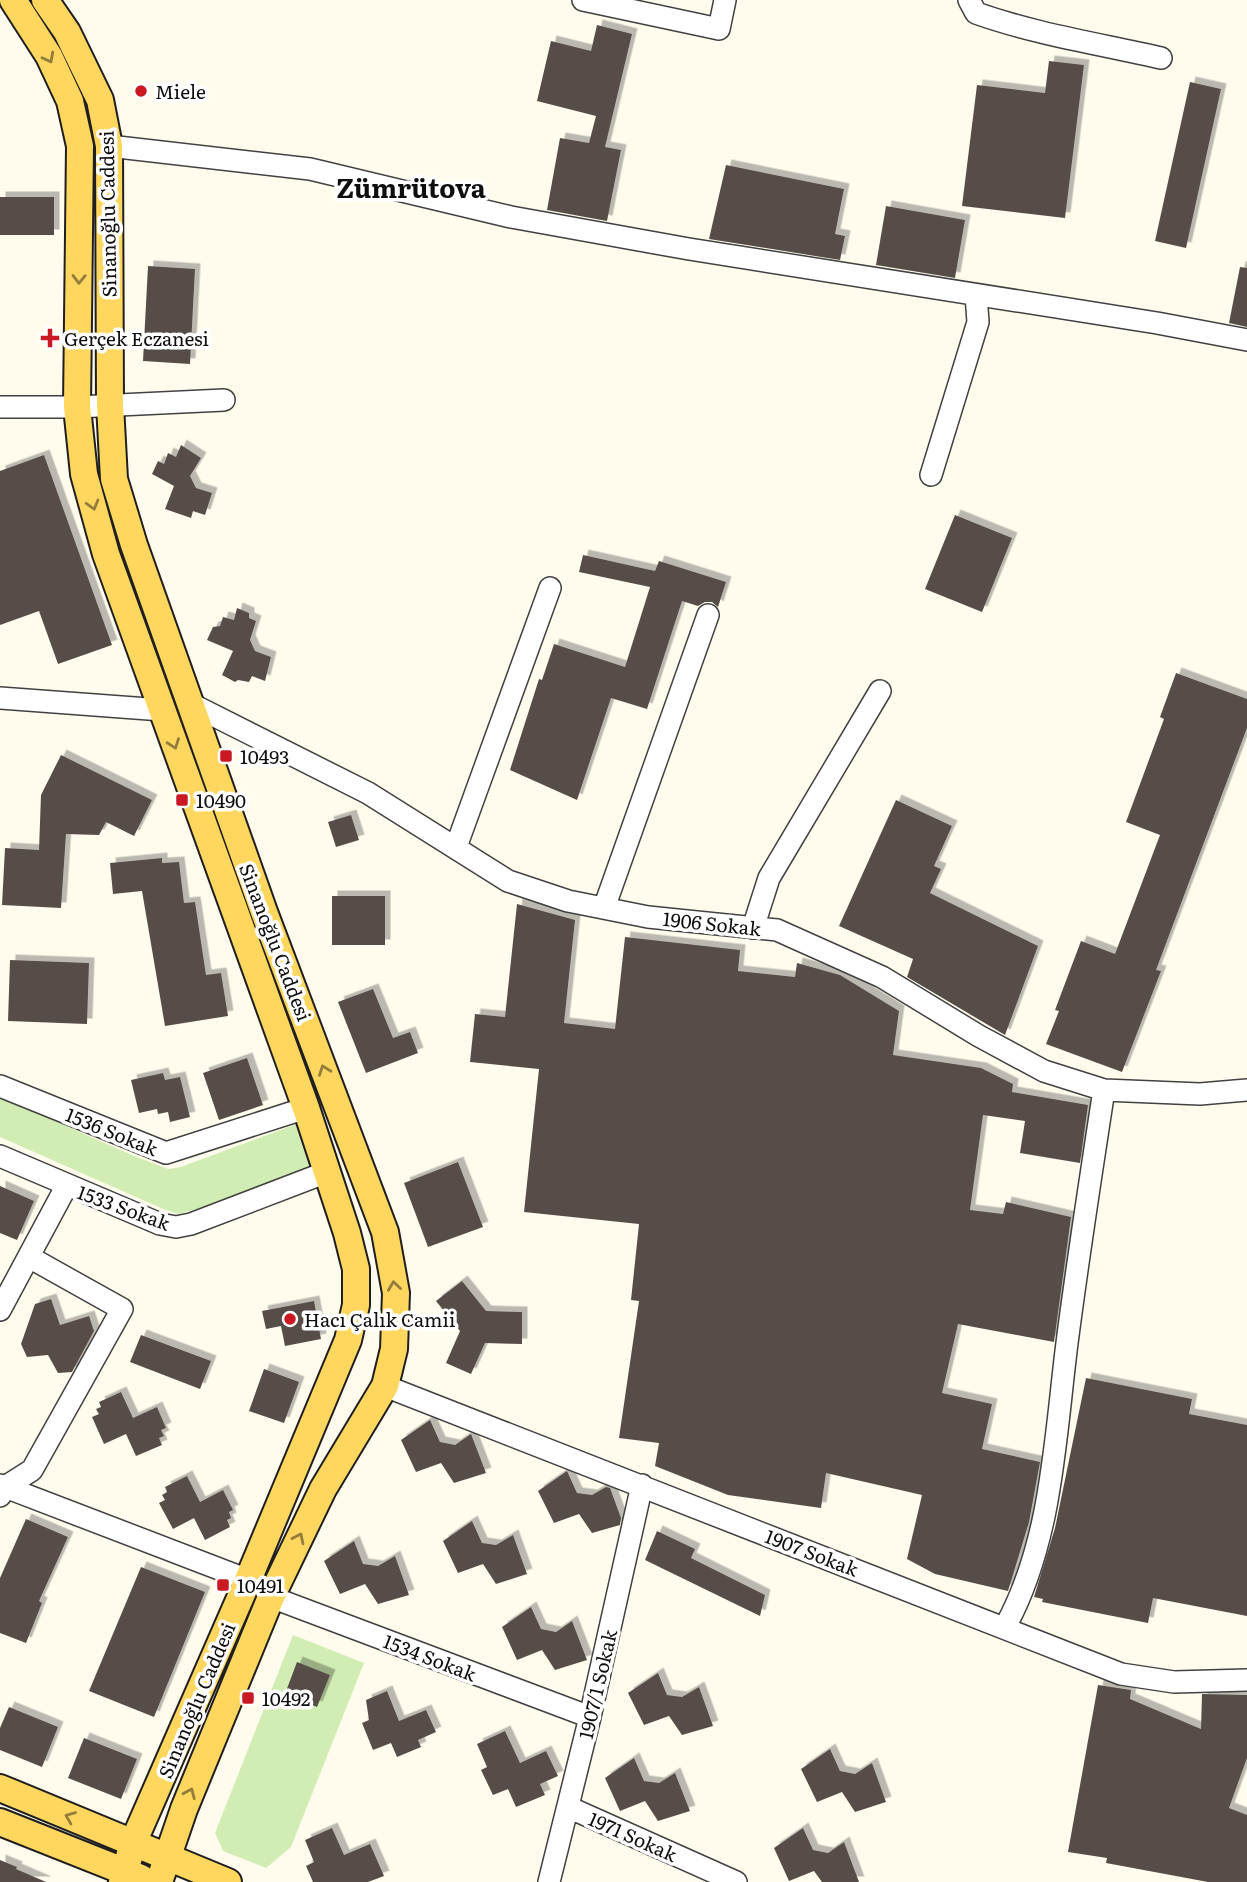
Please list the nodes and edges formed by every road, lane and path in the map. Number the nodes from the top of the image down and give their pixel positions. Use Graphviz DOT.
graph roads {
  1 [pos="13,0"];
  2 [pos="45,0"];
  3 [pos="583,0"];
  4 [pos="724,0"];
  5 [pos="969,0"];
  6 [pos="1161,58"];
  7 [pos="109,146"];
  8 [pos="976,295"];
  9 [pos="1247,340"];
  10 [pos="224,400"];
  11 [pos="110,405"];
  12 [pos="0,407"];
  13 [pos="77,407"];
  14 [pos="931,475"];
  15 [pos="550,588"];
  16 [pos="708,615"];
  17 [pos="880,691"];
  18 [pos="0,698"];
  19 [pos="189,703"];
  20 [pos="162,710"];
  21 [pos="456,847"];
  22 [pos="604,908"];
  23 [pos="753,928"];
  24 [pos="0,1086"];
  25 [pos="1104,1090"];
  26 [pos="1247,1090"];
  27 [pos="306,1108"];
  28 [pos="0,1156"];
  29 [pos="327,1172"];
  30 [pos="67,1185"];
  31 [pos="29,1257"];
  32 [pos="0,1310"];
  33 [pos="385,1386"];
  34 [pos="642,1485"];
  35 [pos="2,1489"];
  36 [pos="248,1580"];
  37 [pos="271,1597"];
  38 [pos="1004,1627"];
  39 [pos="1247,1680"];
  40 [pos="590,1717"];
  41 [pos="0,1788"];
  42 [pos="568,1807"];
  43 [pos="0,1822"];
  44 [pos="133,1843"];
  45 [pos="166,1857"];
  46 [pos="123,1877"];
  47 [pos="151,1882"];
  48 [pos="159,1882"];
  49 [pos="228,1882"];
  50 [pos="550,1882"];
  51 [pos="736,1882"];
  1 -- 13 [label="main road, Si̇nanoğlu Caddesi, one-way"];
  2 -- 7 [label="main road, Si̇nanoğlu Caddesi"];
  3 -- 4 [label="street"];
  5 -- 6 [label="street"];
  7 -- 8 [label="street"];
  7 -- 11 [label="main road, Si̇nanoğlu Caddesi"];
  8 -- 9 [label="street"];
  8 -- 14 [label="street"];
  10 -- 11 [label="street"];
  11 -- 13 [label="street"];
  11 -- 19 [label="main road, Si̇nanoğlu Caddesi"];
  12 -- 13 [label="street"];
  13 -- 20 [label="main road, Si̇nanoğlu Caddesi, one-way"];
  15 -- 21 [label="street"];
  16 -- 22 [label="street"];
  17 -- 23 [label="street"];
  18 -- 20 [label="street"];
  19 -- 21 [label="street, 1906 Sokak"];
  33 -- 19 [label="main road, Si̇nanoğlu Caddesi, one-way"];
  20 -- 27 [label="main road, Si̇nanoğlu Caddesi, one-way"];
  21 -- 22 [label="street, 1906 Sokak"];
  22 -- 23 [label="street, 1906 Sokak"];
  23 -- 25 [label="street, 1906 Sokak"];
  24 -- 27 [label="street, 1536 Sokak"];
  25 -- 26 [label="street, 1906 Sokak"];
  25 -- 38 [label="street"];
  27 -- 29 [label="main road, Si̇nanoğlu Caddesi"];
  28 -- 30 [label="street, 1533 Sokak"];
  29 -- 30 [label="street, 1533 Sokak"];
  29 -- 36 [label="main road, Si̇nanoğlu Caddesi"];
  30 -- 31 [label="street"];
  31 -- 32 [label="street"];
  31 -- 35 [label="street"];
  33 -- 34 [label="street, 1907 Sokak"];
  37 -- 33 [label="main road, Si̇nanoğlu Caddesi, one-way"];
  34 -- 38 [label="street, 1907 Sokak"];
  34 -- 40 [label="street, 1907/1 Sokak"];
  35 -- 36 [label="street"];
  36 -- 44 [label="main road, Si̇nanoğlu Caddesi"];
  37 -- 40 [label="street, 1534 Sokak"];
  45 -- 37 [label="main road, Si̇nanoğlu Caddesi, one-way"];
  38 -- 39 [label="street, 1907 Sokak"];
  40 -- 42 [label="street, 1907/1 Sokak"];
  44 -- 41 [label="main road, one-way"];
  42 -- 50 [label="street, 1907/1 Sokak"];
  42 -- 51 [label="street, 1971 Sokak"];
  43 -- 46 [label="main road"];
  44 -- 45 [label="main road"];
  44 -- 46 [label="main road, Si̇nanoğlu Caddesi"];
  45 -- 48 [label="main road, Si̇nanoğlu Caddesi"];
  45 -- 49 [label="main road"];
  46 -- 47 [label="main road"];
}
